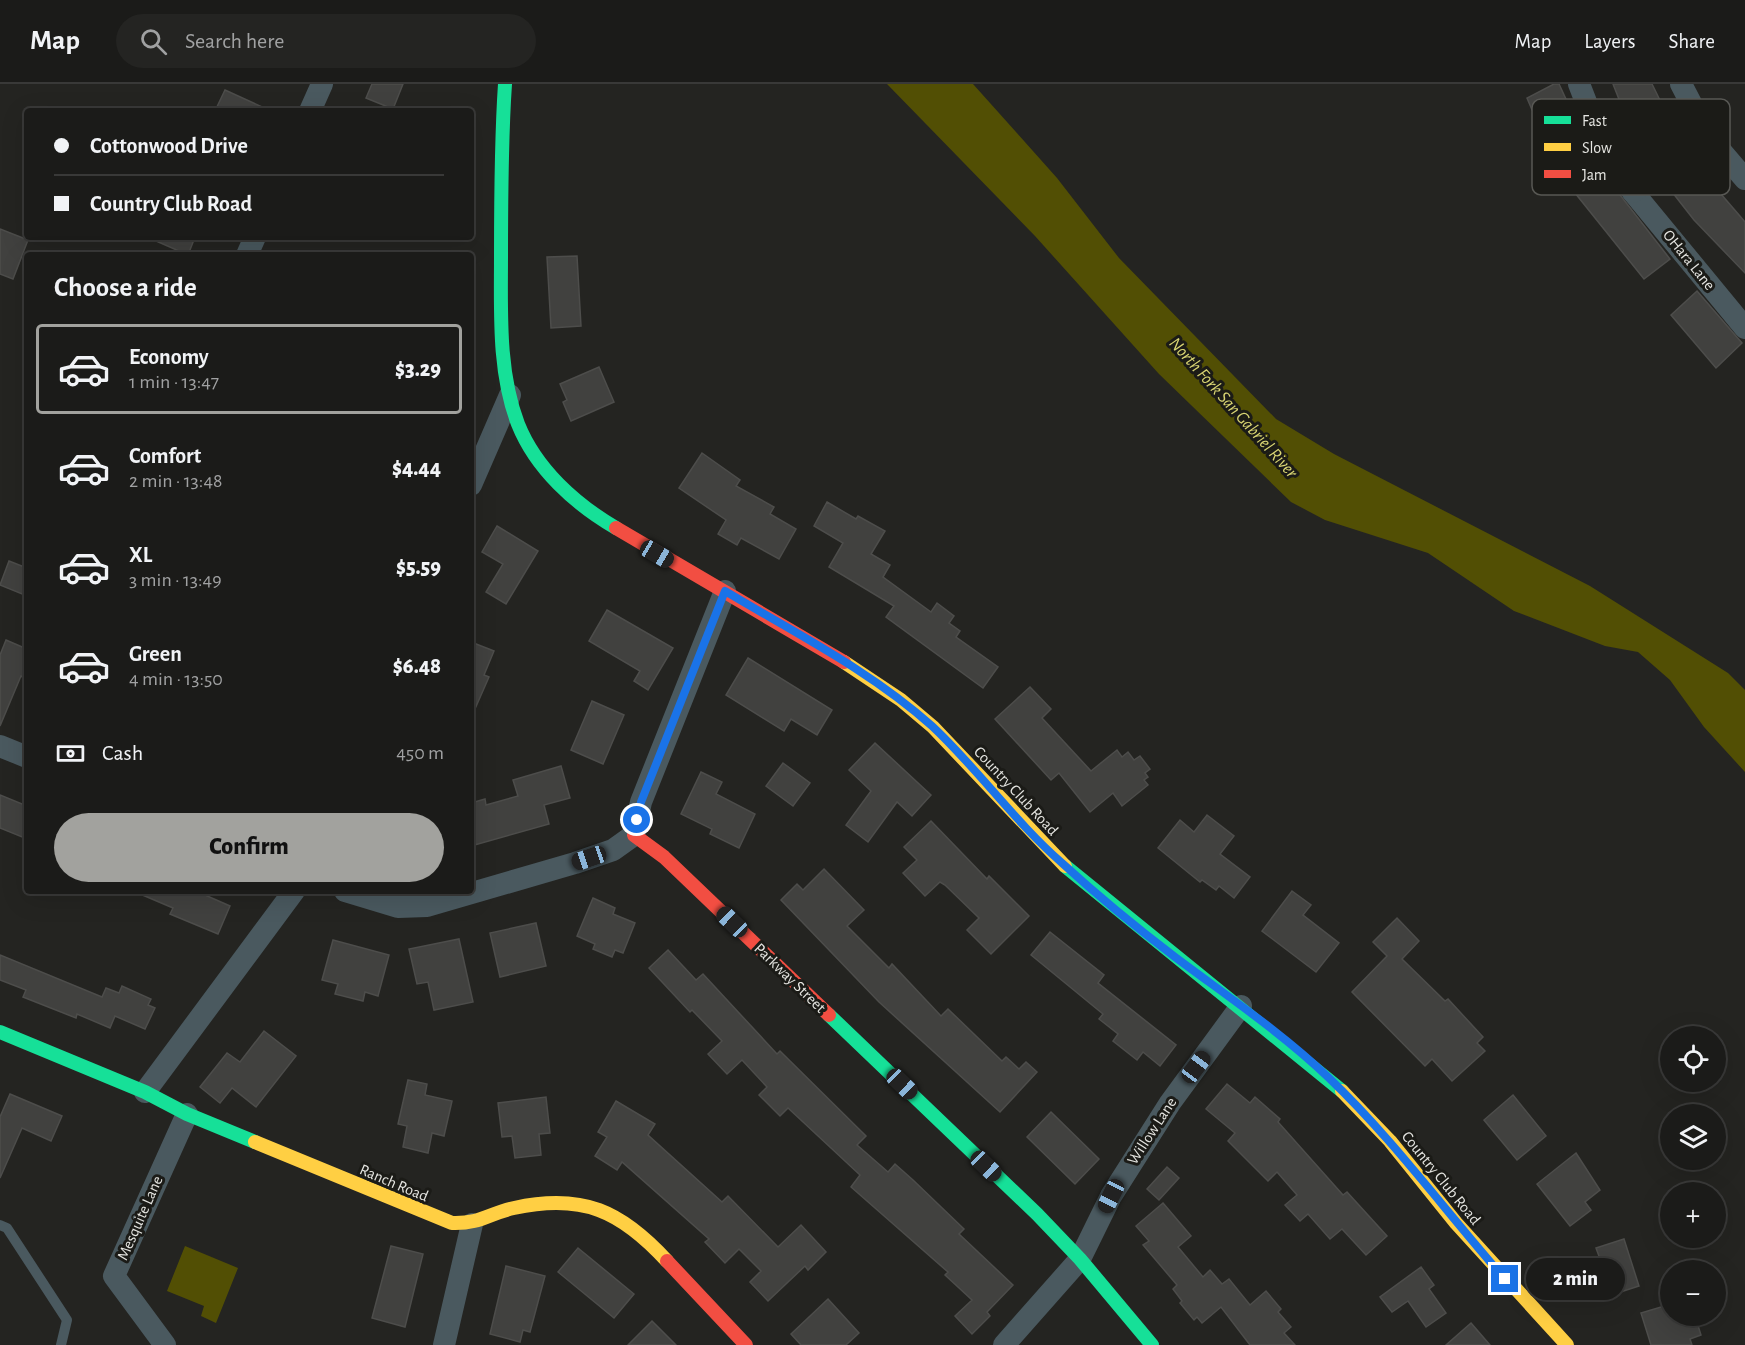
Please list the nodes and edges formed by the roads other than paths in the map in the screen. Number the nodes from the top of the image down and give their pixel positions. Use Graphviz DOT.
graph roads {
  1 [pos="321,84"];
  2 [pos="505,84"];
  3 [pos="1579,84"];
  4 [pos="1681,84"];
  5 [pos="1585,99"];
  6 [pos="1689,99"];
  7 [pos="311,108"];
  8 [pos="1730,162"];
  9 [pos="1745,179"];
  10 [pos="1635,195"];
  11 [pos="1745,328"];
  12 [pos="510,395"];
  13 [pos="474,478"];
  14 [pos="725,591"];
  15 [pos="0,746"];
  16 [pos="24,756"];
  17 [pos="634,835"];
  18 [pos="474,892"];
  19 [pos="292,894"];
  20 [pos="354,894"];
  21 [pos="468,894"];
  22 [pos="1241,1006"];
  23 [pos="0,1032"];
  24 [pos="145,1092"];
  25 [pos="187,1114"];
  26 [pos="472,1224"];
  27 [pos="0,1225"];
  28 [pos="1080,1259"];
  29 [pos="61,1345"];
  30 [pos="165,1345"];
  31 [pos="444,1345"];
  32 [pos="746,1345"];
  33 [pos="1004,1345"];
  34 [pos="1152,1345"];
  35 [pos="1567,1345"];
  1 -- 7 [label="street"];
  2 -- 12 [label="street, Country Club Road"];
  3 -- 5 [label="street, OHara Lane"];
  4 -- 6 [label="street"];
  8 -- 9 [label="street"];
  10 -- 11 [label="street, OHara Lane"];
  12 -- 13 [label="street"];
  12 -- 14 [label="street, Country Club Road"];
  14 -- 17 [label="street"];
  14 -- 22 [label="street, Country Club Road"];
  15 -- 16 [label="street"];
  17 -- 18 [label="street"];
  17 -- 28 [label="street, Parkway Street"];
  19 -- 24 [label="street"];
  20 -- 21 [label="street"];
  22 -- 28 [label="street, Willow Lane"];
  22 -- 35 [label="street, Country Club Road"];
  23 -- 24 [label="street, Ranch Road"];
  24 -- 25 [label="street, Ranch Road"];
  25 -- 26 [label="street, Ranch Road"];
  25 -- 30 [label="street, Mesquite Lane"];
  26 -- 31 [label="street"];
  26 -- 32 [label="street, Ranch Road"];
  27 -- 29 [label="lane"];
  28 -- 33 [label="street, Willow Lane"];
  28 -- 34 [label="street, Parkway Street"];
}
